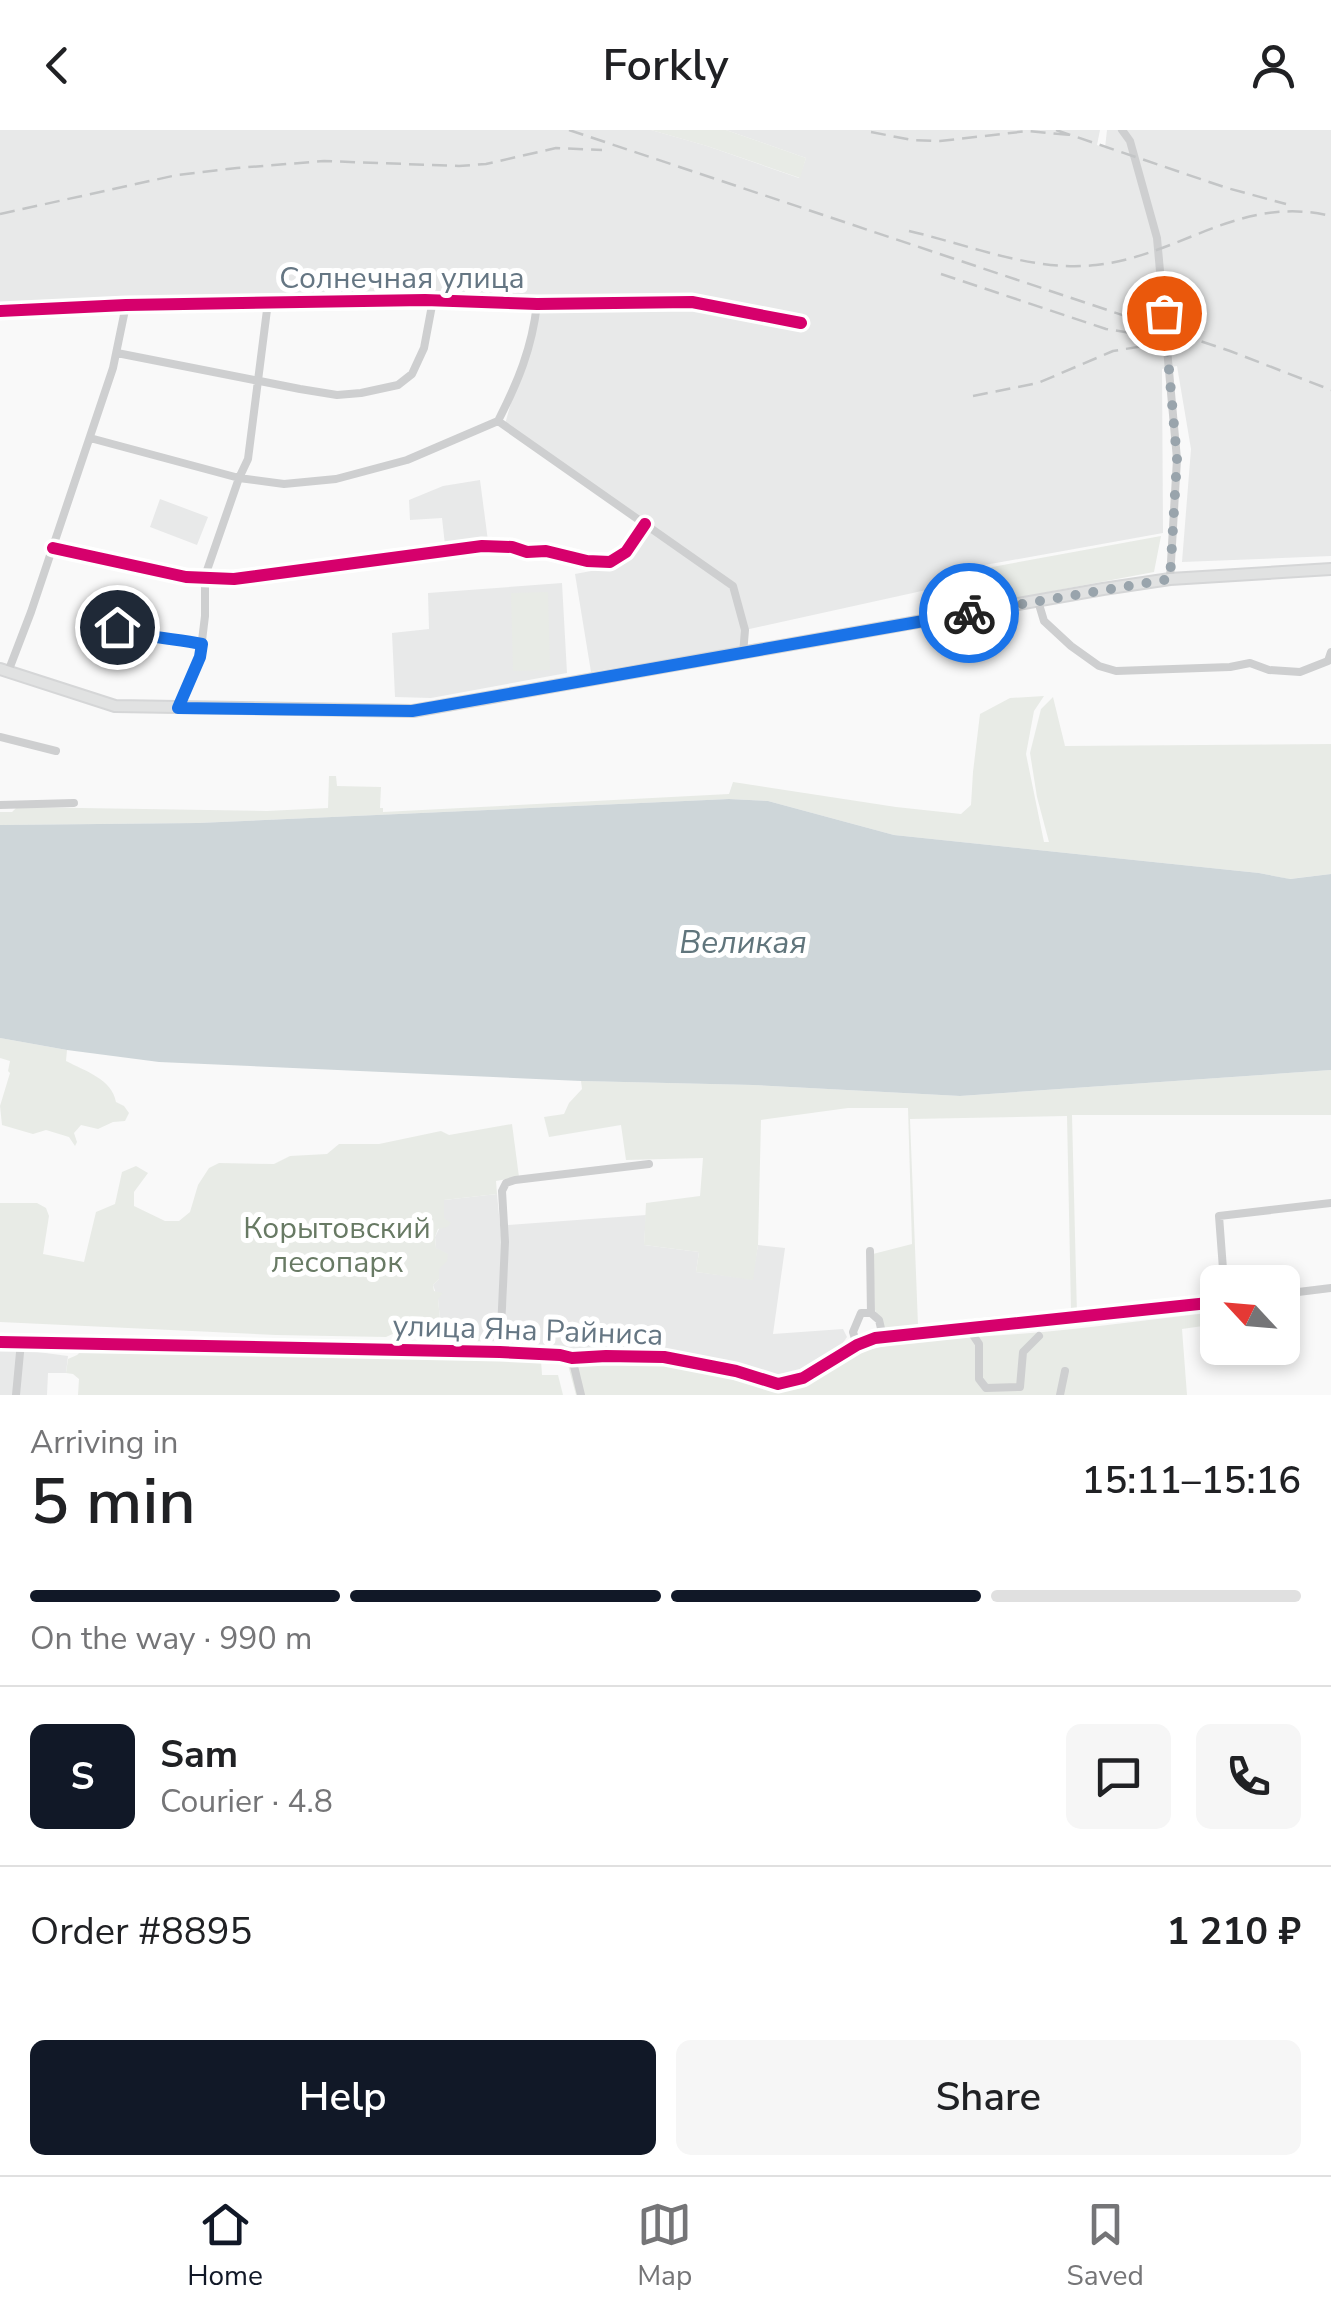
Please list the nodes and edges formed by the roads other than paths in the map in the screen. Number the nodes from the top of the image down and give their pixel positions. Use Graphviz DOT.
graph roads {
  1 [pos="1122,130"];
  2 [pos="433,300"];
  3 [pos="268,302"];
  4 [pos="538,304"];
  5 [pos="126,305"];
  6 [pos="0,311"];
  7 [pos="801,323"];
  8 [pos="116,353"];
  9 [pos="258,382"];
  10 [pos="498,421"];
  11 [pos="90,438"];
  12 [pos="239,478"];
  13 [pos="645,524"];
  14 [pos="52,548"];
  15 [pos="1331,569"];
  16 [pos="204,576"];
  17 [pos="1170,579"];
  18 [pos="1038,601"];
  19 [pos="93,620"];
  20 [pos="202,644"];
  21 [pos="743,654"];
  22 [pos="1330,656"];
  23 [pos="4,670"];
  24 [pos="178,708"];
  25 [pos="0,737"];
  26 [pos="56,751"];
  27 [pos="74,803"];
  28 [pos="0,806"];
  29 [pos="650,1164"];
  30 [pos="1331,1203"];
  31 [pos="870,1251"];
  32 [pos="1223,1265"];
  33 [pos="1331,1288"];
  34 [pos="1300,1292"];
  35 [pos="1200,1304"];
  36 [pos="871,1313"];
  37 [pos="970,1329"];
  38 [pos="1039,1336"];
  39 [pos="883,1338"];
  40 [pos="0,1342"];
  41 [pos="20,1342"];
  42 [pos="856,1345"];
  43 [pos="500,1352"];
  44 [pos="572,1358"];
  45 [pos="1064,1371"];
  46 [pos="1014,1388"];
  47 [pos="16,1395"];
  48 [pos="582,1395"];
  49 [pos="1024,1395"];
  50 [pos="1060,1395"];
  1 -- 17 [label="street"];
  2 -- 3 [label="street, Солнечная улица"];
  2 -- 4 [label="street, Солнечная улица"];
  2 -- 9 [label="street"];
  3 -- 5 [label="street, Солнечная улица"];
  3 -- 9 [label="street"];
  4 -- 7 [label="street, Солнечная улица"];
  4 -- 10 [label="street"];
  5 -- 6 [label="street, Солнечная улица"];
  5 -- 8 [label="street"];
  8 -- 9 [label="street"];
  8 -- 11 [label="street"];
  9 -- 12 [label="street"];
  10 -- 12 [label="street"];
  10 -- 13 [label="street"];
  11 -- 12 [label="street"];
  11 -- 14 [label="street"];
  12 -- 16 [label="street"];
  13 -- 16 [label="street"];
  13 -- 21 [label="street"];
  14 -- 16 [label="street"];
  14 -- 23 [label="street"];
  15 -- 17 [label="main road"];
  16 -- 20 [label="street"];
  17 -- 18 [label="main road"];
  18 -- 21 [label="main road"];
  18 -- 22 [label="street"];
  19 -- 20 [label="street"];
  20 -- 24 [label="street"];
  21 -- 24 [label="main road"];
  23 -- 24 [label="main road"];
  25 -- 26 [label="street"];
  27 -- 28 [label="street"];
  29 -- 43 [label="street"];
  30 -- 32 [label="street"];
  31 -- 36 [label="street"];
  33 -- 34 [label="street"];
  35 -- 37 [label="street, улица Яна Райниса"];
  36 -- 39 [label="street"];
  36 -- 42 [label="street"];
  37 -- 39 [label="street, улица Яна Райниса"];
  37 -- 46 [label="street"];
  38 -- 46 [label="street"];
  39 -- 42 [label="street, улица Яна Райниса"];
  40 -- 41 [label="street, улица Яна Райниса"];
  41 -- 43 [label="street, улица Яна Райниса"];
  41 -- 47 [label="street"];
  42 -- 44 [label="street, улица Яна Райниса"];
  43 -- 44 [label="street, улица Яна Райниса"];
  44 -- 48 [label="street"];
  45 -- 50 [label="street"];
  46 -- 49 [label="street"];
}
